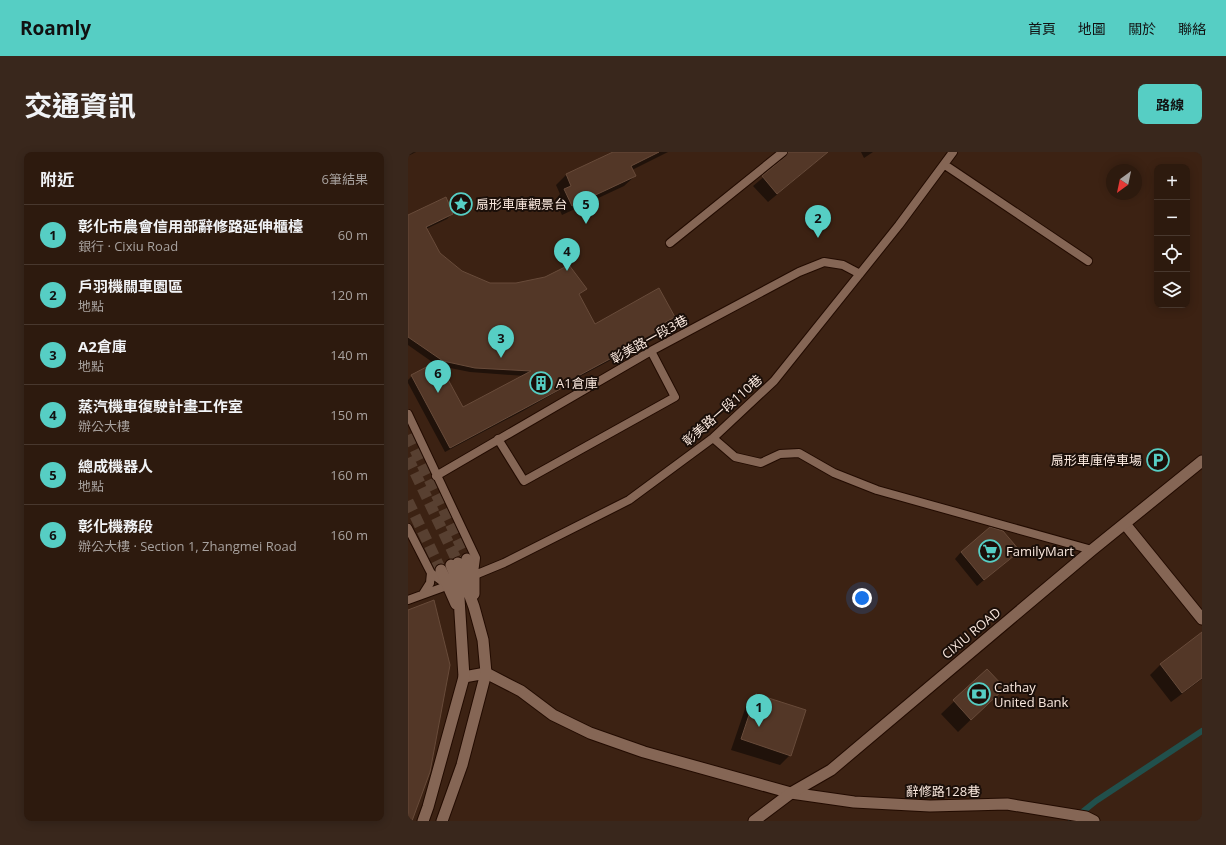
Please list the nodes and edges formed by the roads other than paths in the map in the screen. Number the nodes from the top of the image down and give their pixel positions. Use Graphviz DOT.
graph roads {
  1 [pos="783,152"];
  2 [pos="953,152"];
  3 [pos="945,165"];
  4 [pos="670,243"];
  5 [pos="1088,261"];
  6 [pos="860,274"];
  7 [pos="651,350"];
  8 [pos="408,414"];
  9 [pos="713,438"];
  10 [pos="498,439"];
  11 [pos="1202,461"];
  12 [pos="436,476"];
  13 [pos="1125,524"];
  14 [pos="408,528"];
  15 [pos="1092,550"];
  16 [pos="454,565"];
  17 [pos="490,569"];
  18 [pos="461,580"];
  19 [pos="423,594"];
  20 [pos="408,600"];
  21 [pos="1202,619"];
  22 [pos="486,673"];
  23 [pos="464,677"];
  24 [pos="791,793"];
  25 [pos="423,821"];
  26 [pos="442,821"];
  27 [pos="754,821"];
  28 [pos="1094,821"];
  1 -- 4 [label="lane"];
  2 -- 3 [label="lane, 彰美路一段110巷"];
  3 -- 5 [label="lane"];
  3 -- 6 [label="lane, 彰美路一段110巷"];
  6 -- 7 [label="lane, 彰美路一段3巷"];
  6 -- 9 [label="lane, 彰美路一段110巷"];
  7 -- 10 [label="lane, 彰美路一段3巷"];
  7 -- 10 [label="lane"];
  8 -- 12 [label="lane"];
  9 -- 15 [label="lane"];
  9 -- 17 [label="lane, 彰美路一段110巷"];
  10 -- 12 [label="lane, 彰美路一段3巷"];
  11 -- 13 [label="street, CIXIU ROAD"];
  12 -- 16 [label="lane"];
  13 -- 15 [label="street, CIXIU ROAD"];
  13 -- 21 [label="street"];
  14 -- 16 [label="lane"];
  15 -- 24 [label="street, CIXIU ROAD"];
  16 -- 17 [label="lane"];
  16 -- 18 [label="street"];
  16 -- 18 [label="street"];
  16 -- 19 [label="lane"];
  17 -- 18 [label="lane, 彰美路一段110巷"];
  18 -- 19 [label="lane, 彰美路一段110巷"];
  18 -- 22 [label="street"];
  18 -- 23 [label="street"];
  19 -- 20 [label="lane, 彰美路一段110巷"];
  22 -- 23 [label="street"];
  22 -- 24 [label="street, 辭修路128巷"];
  22 -- 26 [label="street"];
  23 -- 25 [label="street"];
  24 -- 27 [label="street, CIXIU ROAD"];
  24 -- 28 [label="street, 辭修路128巷"];
}
